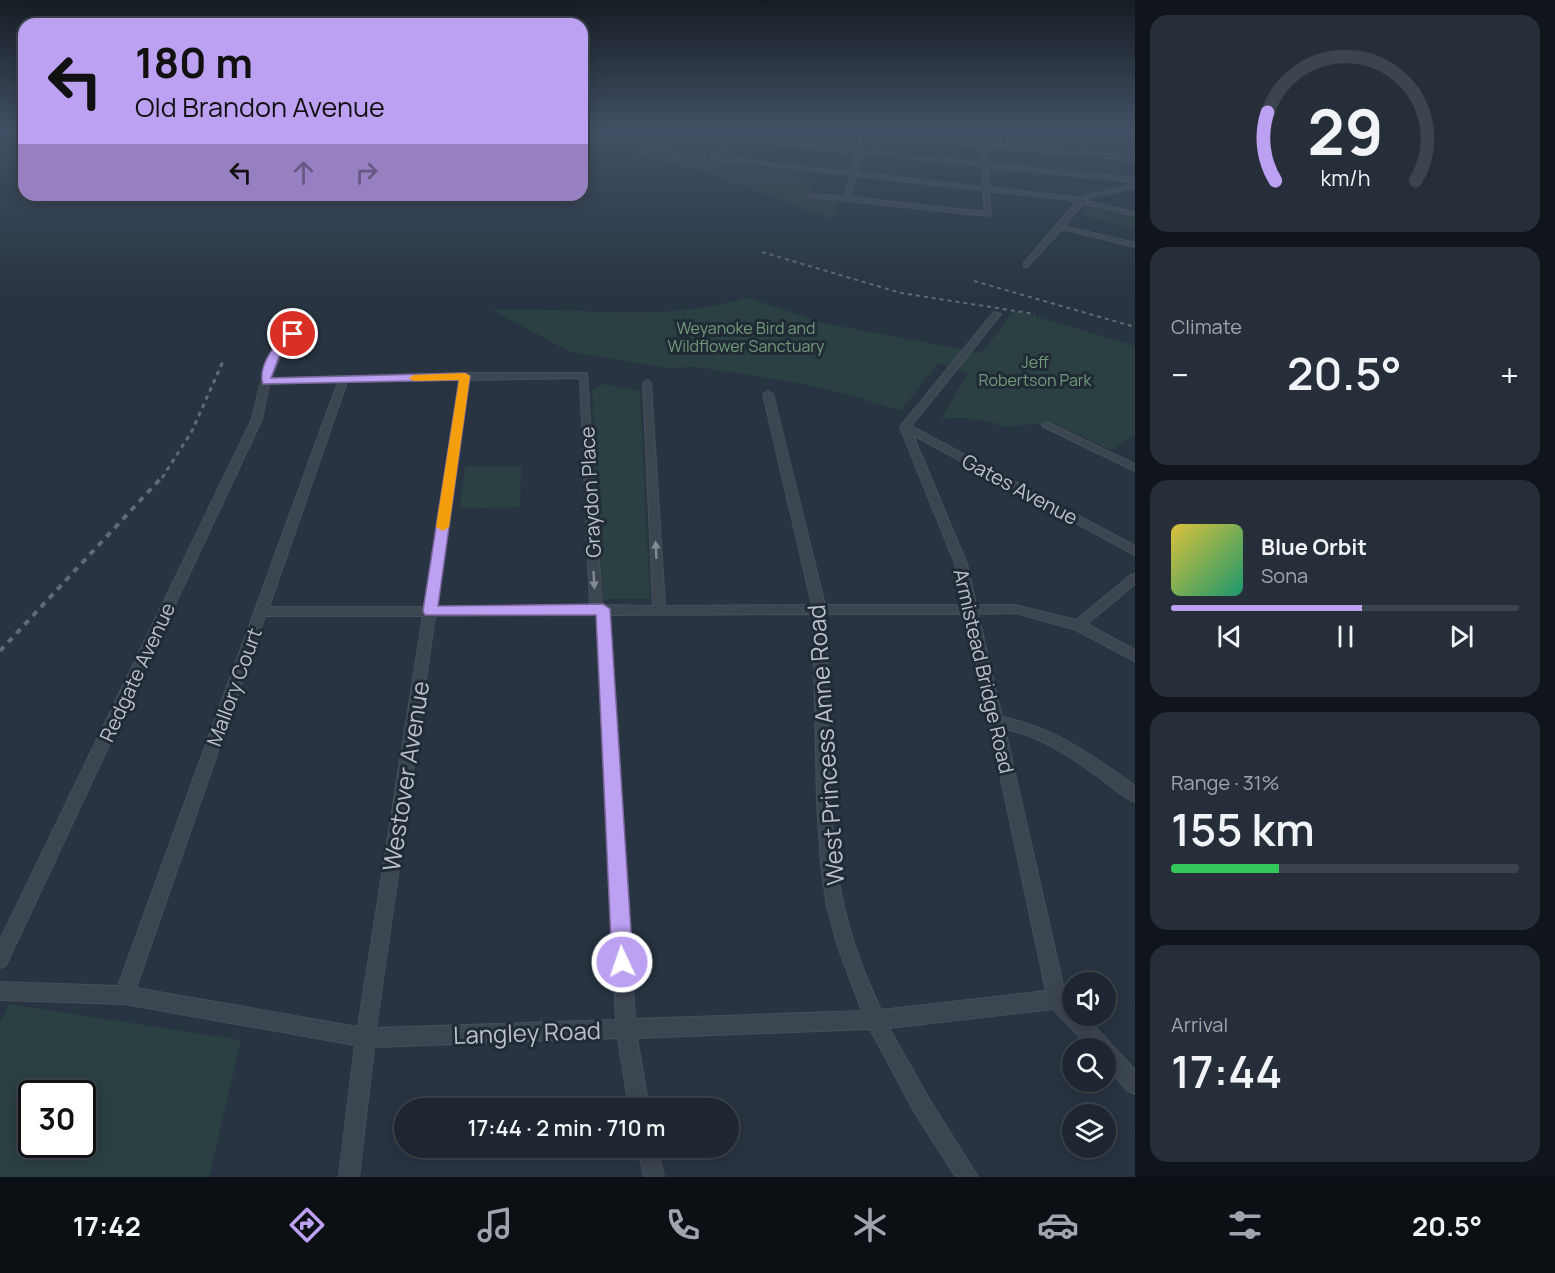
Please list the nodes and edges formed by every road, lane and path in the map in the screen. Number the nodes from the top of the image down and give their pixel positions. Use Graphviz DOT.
graph roads {
  1 [pos="851,186"];
  2 [pos="958,186"];
  3 [pos="987,186"];
  4 [pos="1130,186"];
  5 [pos="987,189"];
  6 [pos="810,195"];
  7 [pos="848,199"];
  8 [pos="1082,201"];
  9 [pos="1135,214"];
  10 [pos="1060,227"];
  11 [pos="1135,245"];
  12 [pos="1027,265"];
  13 [pos="997,314"];
  14 [pos="301,329"];
  15 [pos="465,376"];
  16 [pos="344,379"];
  17 [pos="267,381"];
  18 [pos="647,383"];
  19 [pos="768,394"];
  20 [pos="1047,425"];
  21 [pos="905,427"];
  22 [pos="1135,468"];
  23 [pos="1135,551"];
  24 [pos="1135,578"];
  25 [pos="971,607"];
  26 [pos="819,608"];
  27 [pos="599,609"];
  28 [pos="659,609"];
  29 [pos="430,611"];
  30 [pos="261,612"];
  31 [pos="1078,625"];
  32 [pos="1135,656"];
  33 [pos="996,722"];
  34 [pos="1135,795"];
  35 [pos="0,959"];
  36 [pos="0,991"];
  37 [pos="124,995"];
  38 [pos="1057,999"];
  39 [pos="876,1020"];
  40 [pos="626,1028"];
  41 [pos="366,1038"];
  42 [pos="1093,1038"];
  43 [pos="1116,1063"];
  44 [pos="1135,1084"];
  45 [pos="637,1098"];
  46 [pos="650,1158"];
  47 [pos="349,1177"];
  48 [pos="654,1177"];
  49 [pos="968,1177"];
  1 -- 7 [label="street"];
  2 -- 5 [label="street"];
  3 -- 5 [label="street"];
  4 -- 8 [label="street"];
  5 -- 7 [label="street"];
  5 -- 8 [label="street"];
  6 -- 7 [label="street"];
  8 -- 9 [label="street"];
  8 -- 10 [label="street"];
  10 -- 11 [label="street"];
  10 -- 12 [label="street"];
  13 -- 21 [label="street"];
  14 -- 17 [label="street, Redgate Avenue"];
  15 -- 16 [label="street"];
  15 -- 27 [label="street, Graydon Place, one-way"];
  15 -- 29 [label="street, Westover Avenue"];
  16 -- 17 [label="street"];
  16 -- 30 [label="street, Mallory Court"];
  17 -- 35 [label="street, Redgate Avenue"];
  28 -- 18 [label="street, one-way"];
  19 -- 26 [label="street, West Princess Anne Road"];
  20 -- 22 [label="street"];
  21 -- 23 [label="street, Gates Avenue"];
  21 -- 25 [label="street, Armistead Bridge Road"];
  24 -- 31 [label="street"];
  25 -- 26 [label="street"];
  25 -- 31 [label="street"];
  25 -- 33 [label="street, Armistead Bridge Road"];
  26 -- 28 [label="street"];
  26 -- 39 [label="street, West Princess Anne Road"];
  27 -- 28 [label="street"];
  27 -- 29 [label="street"];
  27 -- 40 [label="street, Graydon Place"];
  29 -- 30 [label="street"];
  29 -- 41 [label="street, Westover Avenue"];
  30 -- 37 [label="street, Mallory Court"];
  31 -- 32 [label="street"];
  33 -- 34 [label="street"];
  33 -- 38 [label="street, Armistead Bridge Road"];
  36 -- 37 [label="street, Langley Road"];
  37 -- 41 [label="street, Langley Road"];
  38 -- 39 [label="street, Langley Road"];
  38 -- 42 [label="street"];
  39 -- 40 [label="street, Langley Road"];
  39 -- 49 [label="street, West Princess Anne Road"];
  40 -- 41 [label="street, Langley Road"];
  40 -- 45 [label="street, Graydon Place"];
  41 -- 47 [label="street, Westover Avenue"];
  43 -- 44 [label="street"];
  46 -- 48 [label="street"];
}
